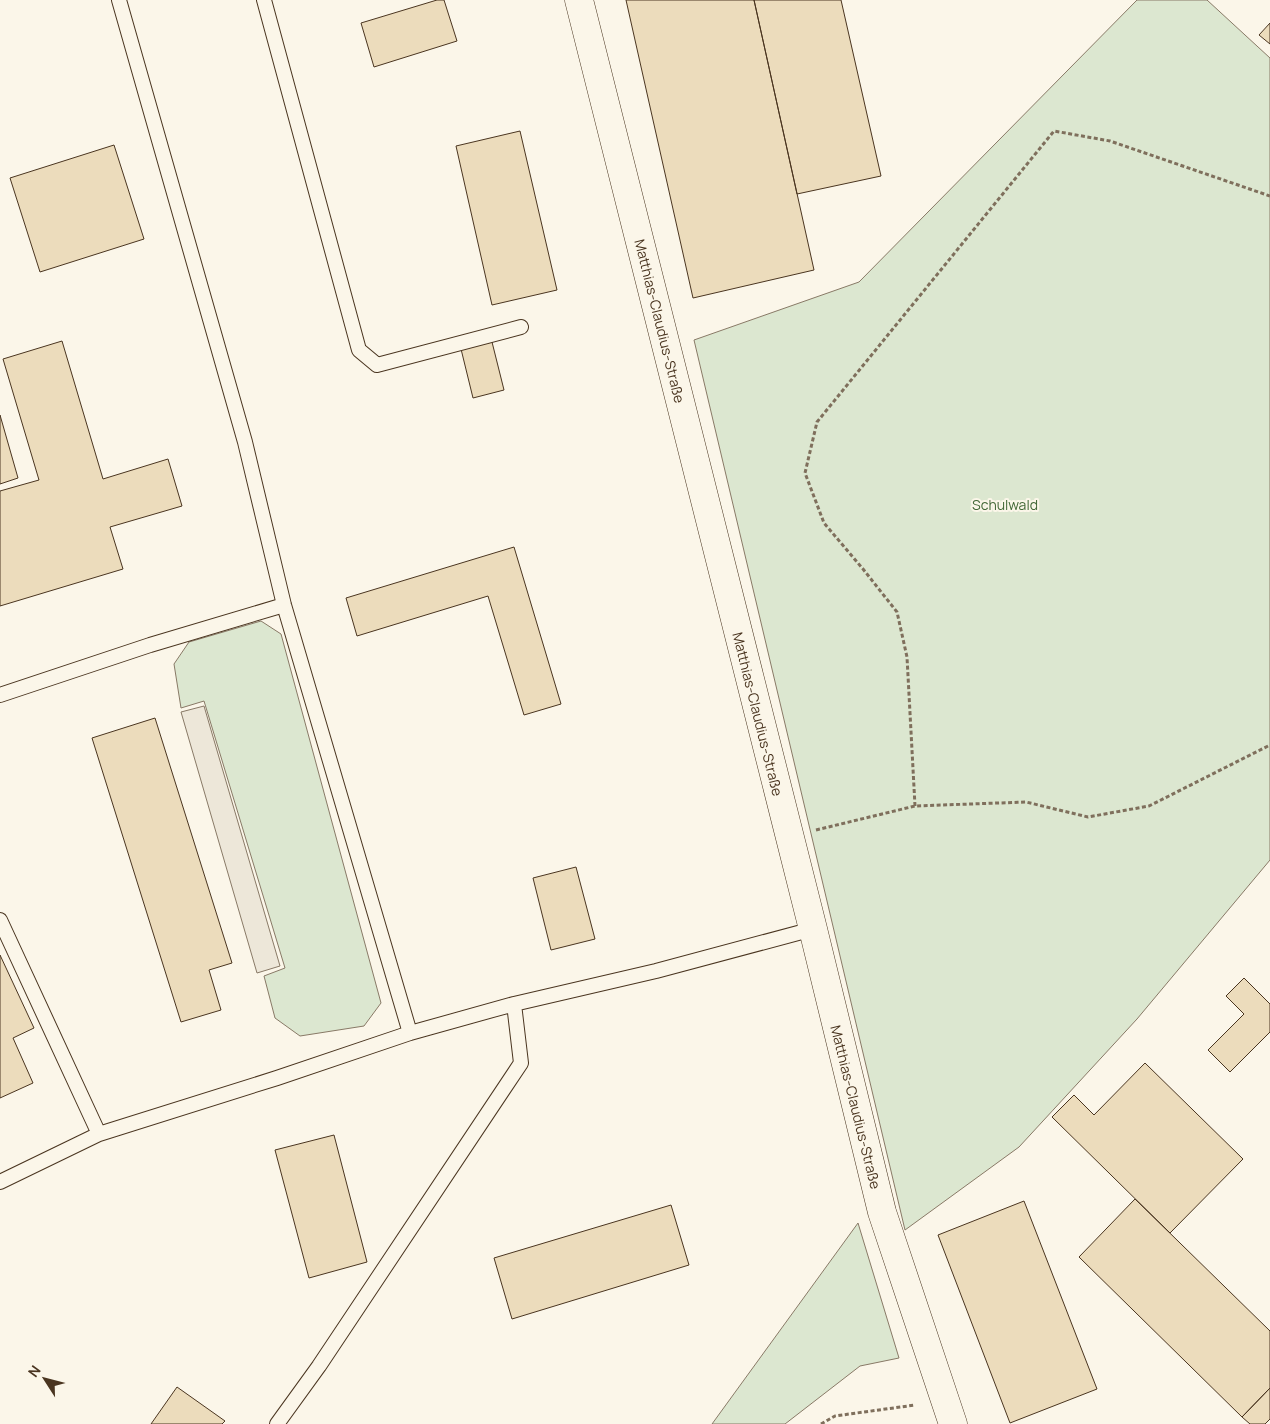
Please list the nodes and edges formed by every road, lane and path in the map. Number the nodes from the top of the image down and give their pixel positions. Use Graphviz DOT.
graph roads {
  1 [pos="119,0"];
  2 [pos="264,0"];
  3 [pos="579,0"];
  4 [pos="1270,196"];
  5 [pos="521,327"];
  6 [pos="284,604"];
  7 [pos="0,695"];
  8 [pos="1270,745"];
  9 [pos="915,806"];
  10 [pos="789,836"];
  11 [pos="0,920"];
  12 [pos="813,929"];
  13 [pos="514,1004"];
  14 [pos="410,1033"];
  15 [pos="99,1134"];
  16 [pos="0,1182"];
  17 [pos="949,1412"];
  18 [pos="277,1424"];
  19 [pos="821,1424"];
  1 -- 6 [label="lane"];
  2 -- 5 [label="lane"];
  3 -- 10 [label="street, Matthias-Claudius-Straße"];
  4 -- 9 [label="path"];
  6 -- 7 [label="lane"];
  6 -- 14 [label="lane"];
  8 -- 9 [label="path"];
  9 -- 10 [label="path"];
  10 -- 12 [label="street, Matthias-Claudius-Straße"];
  11 -- 15 [label="lane"];
  12 -- 13 [label="lane"];
  12 -- 17 [label="street, Matthias-Claudius-Straße"];
  13 -- 14 [label="lane"];
  13 -- 18 [label="lane"];
  14 -- 15 [label="lane"];
  15 -- 16 [label="lane"];
  17 -- 19 [label="path"];
}
